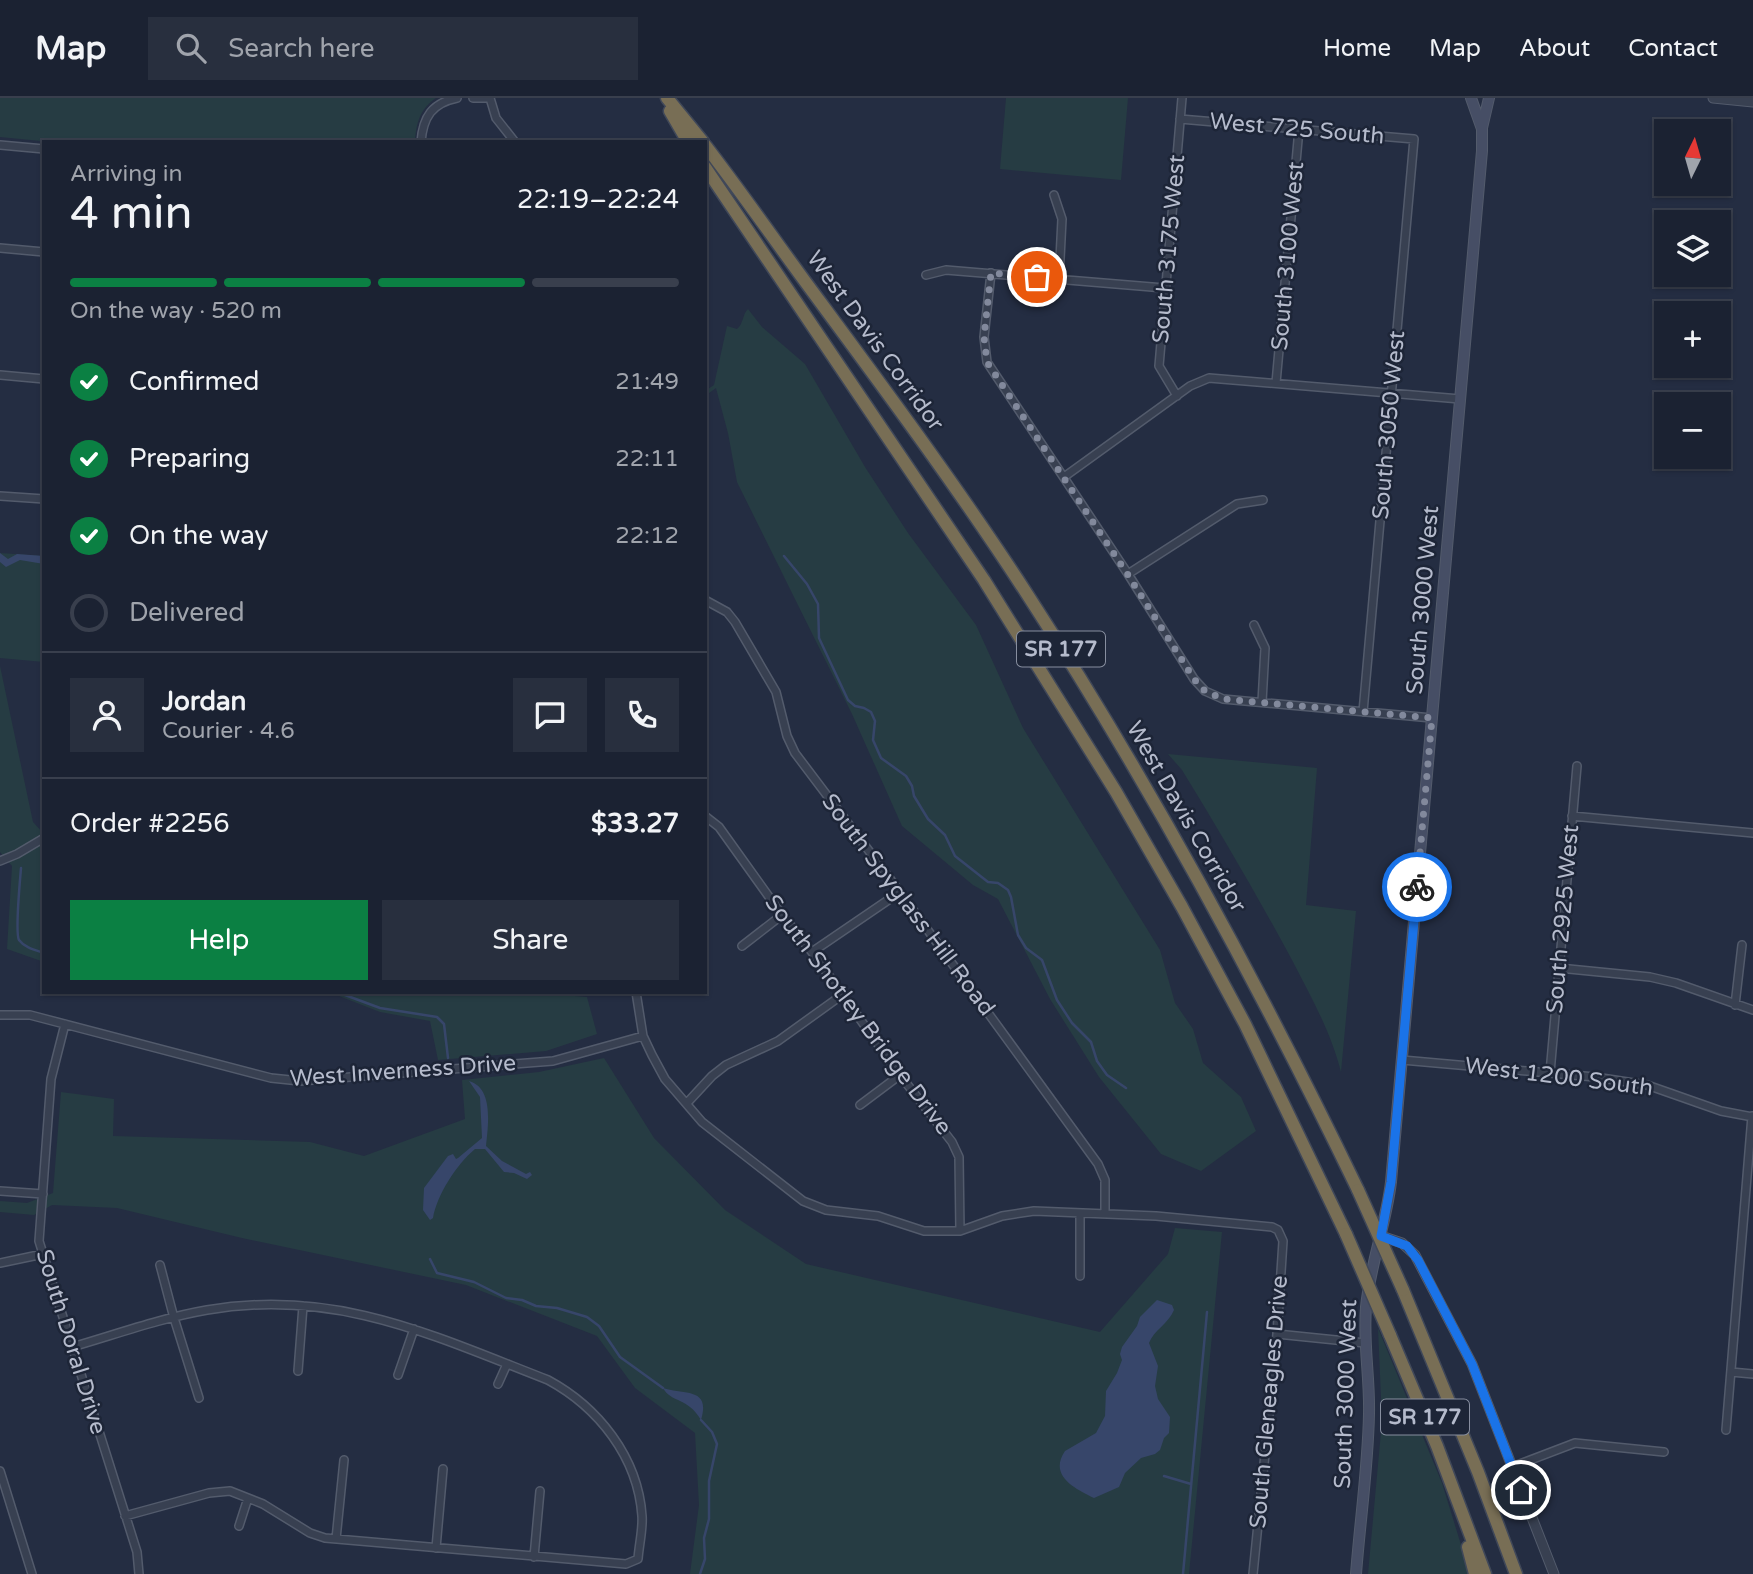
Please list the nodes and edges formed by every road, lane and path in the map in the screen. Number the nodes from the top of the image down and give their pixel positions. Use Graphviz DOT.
graph roads {
  1 [pos="457,98"];
  2 [pos="473,98"];
  3 [pos="490,98"];
  4 [pos="665,98"];
  5 [pos="1182,98"];
  6 [pos="1471,98"];
  7 [pos="1489,98"];
  8 [pos="1713,98"];
  9 [pos="1753,102"];
  10 [pos="1180,119"];
  11 [pos="1299,129"];
  12 [pos="1482,129"];
  13 [pos="1414,139"];
  14 [pos="421,140"];
  15 [pos="513,140"];
  16 [pos="687,140"];
  17 [pos="701,140"];
  18 [pos="0,145"];
  19 [pos="707,147"];
  20 [pos="42,149"];
  21 [pos="707,170"];
  22 [pos="1054,195"];
  23 [pos="0,248"];
  24 [pos="42,252"];
  25 [pos="991,273"];
  26 [pos="926,275"];
  27 [pos="1059,279"];
  28 [pos="1164,288"];
  29 [pos="0,375"];
  30 [pos="42,379"];
  31 [pos="1276,383"];
  32 [pos="1391,393"];
  33 [pos="1177,396"];
  34 [pos="1460,400"];
  35 [pos="1064,477"];
  36 [pos="0,496"];
  37 [pos="42,499"];
  38 [pos="1263,499"];
  39 [pos="1128,575"];
  40 [pos="707,601"];
  41 [pos="1254,625"];
  42 [pos="1262,702"];
  43 [pos="1363,712"];
  44 [pos="1432,718"];
  45 [pos="1577,766"];
  46 [pos="707,816"];
  47 [pos="1572,816"];
  48 [pos="1753,833"];
  49 [pos="42,839"];
  50 [pos="0,861"];
  51 [pos="900,892"];
  52 [pos="782,915"];
  53 [pos="1742,945"];
  54 [pos="742,946"];
  55 [pos="812,952"];
  56 [pos="1559,968"];
  57 [pos="636,994"];
  58 [pos="842,995"];
  59 [pos="1735,1005"];
  60 [pos="1753,1010"];
  61 [pos="0,1015"];
  62 [pos="65,1024"];
  63 [pos="643,1036"];
  64 [pos="1402,1060"];
  65 [pos="1550,1073"];
  66 [pos="900,1075"];
  67 [pos="687,1104"];
  68 [pos="860,1105"];
  69 [pos="1753,1116"];
  70 [pos="0,1191"];
  71 [pos="43,1194"];
  72 [pos="1105,1213"];
  73 [pos="1080,1214"];
  74 [pos="961,1231"];
  75 [pos="1381,1236"];
  76 [pos="43,1254"];
  77 [pos="0,1262"];
  78 [pos="160,1265"];
  79 [pos="1080,1276"];
  80 [pos="303,1306"];
  81 [pos="174,1318"];
  82 [pos="414,1329"];
  83 [pos="1277,1334"];
  84 [pos="1365,1343"];
  85 [pos="72,1347"];
  86 [pos="507,1364"];
  87 [pos="298,1371"];
  88 [pos="1731,1372"];
  89 [pos="1753,1374"];
  90 [pos="398,1375"];
  91 [pos="498,1384"];
  92 [pos="199,1398"];
  93 [pos="1726,1430"];
  94 [pos="1664,1452"];
  95 [pos="344,1460"];
  96 [pos="1512,1467"];
  97 [pos="443,1469"];
  98 [pos="0,1471"];
  99 [pos="540,1491"];
  100 [pos="1486,1495"];
  101 [pos="248,1497"];
  102 [pos="1457,1499"];
  103 [pos="125,1516"];
  104 [pos="239,1526"];
  105 [pos="337,1539"];
  106 [pos="436,1548"];
  107 [pos="534,1557"];
  108 [pos="32,1574"];
  109 [pos="139,1574"];
  110 [pos="1253,1574"];
  111 [pos="1356,1574"];
  112 [pos="1475,1574"];
  113 [pos="1485,1574"];
  114 [pos="1516,1574"];
  115 [pos="1522,1574"];
  116 [pos="1554,1574"];
  1 -- 14 [label="street"];
  2 -- 3 [label="street"];
  3 -- 15 [label="street"];
  4 -- 16 [label="highway, West Davis Corridor"];
  4 -- 17 [label="highway, West Davis Corridor / SR 177"];
  5 -- 10 [label="street, South 3175 West"];
  6 -- 12 [label="main road, South 3000 West"];
  7 -- 12 [label="main road, South 3000 West"];
  8 -- 9 [label="street"];
  10 -- 11 [label="street, West 725 South"];
  10 -- 28 [label="street, South 3175 West"];
  11 -- 13 [label="street, West 725 South"];
  11 -- 31 [label="street, South 3100 West"];
  12 -- 34 [label="main road, South 3000 West"];
  13 -- 32 [label="street, South 3050 West"];
  18 -- 20 [label="street"];
  19 -- 100 [label="highway, West Davis Corridor / SR 177, bridge"];
  21 -- 102 [label="highway, West Davis Corridor / SR 177, bridge"];
  22 -- 27 [label="street"];
  23 -- 24 [label="street"];
  25 -- 26 [label="street"];
  25 -- 27 [label="street"];
  25 -- 35 [label="street"];
  27 -- 28 [label="street"];
  28 -- 33 [label="street, South 3175 West"];
  29 -- 30 [label="street"];
  31 -- 32 [label="street"];
  31 -- 33 [label="street"];
  32 -- 34 [label="street"];
  32 -- 43 [label="street, South 3050 West"];
  33 -- 35 [label="street"];
  34 -- 44 [label="main road, South 3000 West"];
  35 -- 39 [label="street"];
  36 -- 37 [label="street"];
  38 -- 39 [label="street"];
  39 -- 42 [label="street"];
  40 -- 51 [label="street, South Spyglass Hill Road"];
  41 -- 42 [label="street"];
  42 -- 43 [label="street"];
  43 -- 44 [label="street"];
  44 -- 64 [label="main road, South 3000 West"];
  45 -- 47 [label="street, South 2925 West"];
  46 -- 52 [label="street, South Shotley Bridge Drive"];
  47 -- 48 [label="street"];
  47 -- 56 [label="street, South 2925 West"];
  49 -- 50 [label="street"];
  51 -- 55 [label="street"];
  51 -- 72 [label="street, South Spyglass Hill Road"];
  52 -- 54 [label="street"];
  52 -- 55 [label="street, South Shotley Bridge Drive"];
  53 -- 59 [label="street"];
  55 -- 58 [label="street, South Shotley Bridge Drive"];
  56 -- 59 [label="street"];
  56 -- 65 [label="street, South 2925 West"];
  57 -- 63 [label="street"];
  58 -- 66 [label="street, South Shotley Bridge Drive"];
  58 -- 67 [label="street"];
  59 -- 60 [label="street"];
  61 -- 62 [label="street, West Inverness Drive"];
  62 -- 63 [label="street, West Inverness Drive"];
  62 -- 71 [label="street, South Doral Drive"];
  63 -- 67 [label="street"];
  64 -- 65 [label="street, West 1200 South"];
  64 -- 75 [label="main road, South 3000 West"];
  65 -- 69 [label="street, West 1200 South"];
  66 -- 68 [label="street"];
  66 -- 74 [label="street, South Shotley Bridge Drive"];
  67 -- 74 [label="street"];
  69 -- 88 [label="street"];
  70 -- 71 [label="street"];
  71 -- 76 [label="street, South Doral Drive"];
  72 -- 73 [label="street"];
  72 -- 83 [label="street, South Gleneagles Drive"];
  73 -- 74 [label="street"];
  73 -- 79 [label="street"];
  75 -- 84 [label="main road, South 3000 West"];
  75 -- 96 [label="street"];
  76 -- 77 [label="street"];
  76 -- 85 [label="street, South Doral Drive"];
  78 -- 81 [label="street"];
  80 -- 81 [label="street"];
  80 -- 82 [label="street"];
  80 -- 87 [label="street"];
  81 -- 85 [label="street"];
  81 -- 92 [label="street"];
  82 -- 86 [label="street"];
  82 -- 90 [label="street"];
  83 -- 84 [label="street"];
  83 -- 110 [label="street, South Gleneagles Drive"];
  84 -- 111 [label="main road, South 3000 West"];
  85 -- 103 [label="street, South Doral Drive"];
  86 -- 91 [label="street"];
  86 -- 107 [label="street"];
  88 -- 89 [label="street"];
  88 -- 93 [label="street"];
  94 -- 96 [label="street"];
  95 -- 105 [label="street"];
  96 -- 116 [label="street"];
  97 -- 106 [label="street"];
  98 -- 108 [label="street"];
  99 -- 107 [label="street"];
  100 -- 114 [label="highway, West Davis Corridor / SR 177"];
  100 -- 115 [label="highway"];
  101 -- 103 [label="street"];
  101 -- 104 [label="street"];
  101 -- 105 [label="street"];
  102 -- 112 [label="highway"];
  102 -- 113 [label="highway, West Davis Corridor / SR 177"];
  103 -- 109 [label="street, South Doral Drive"];
  105 -- 106 [label="street"];
  106 -- 107 [label="street"];
}
